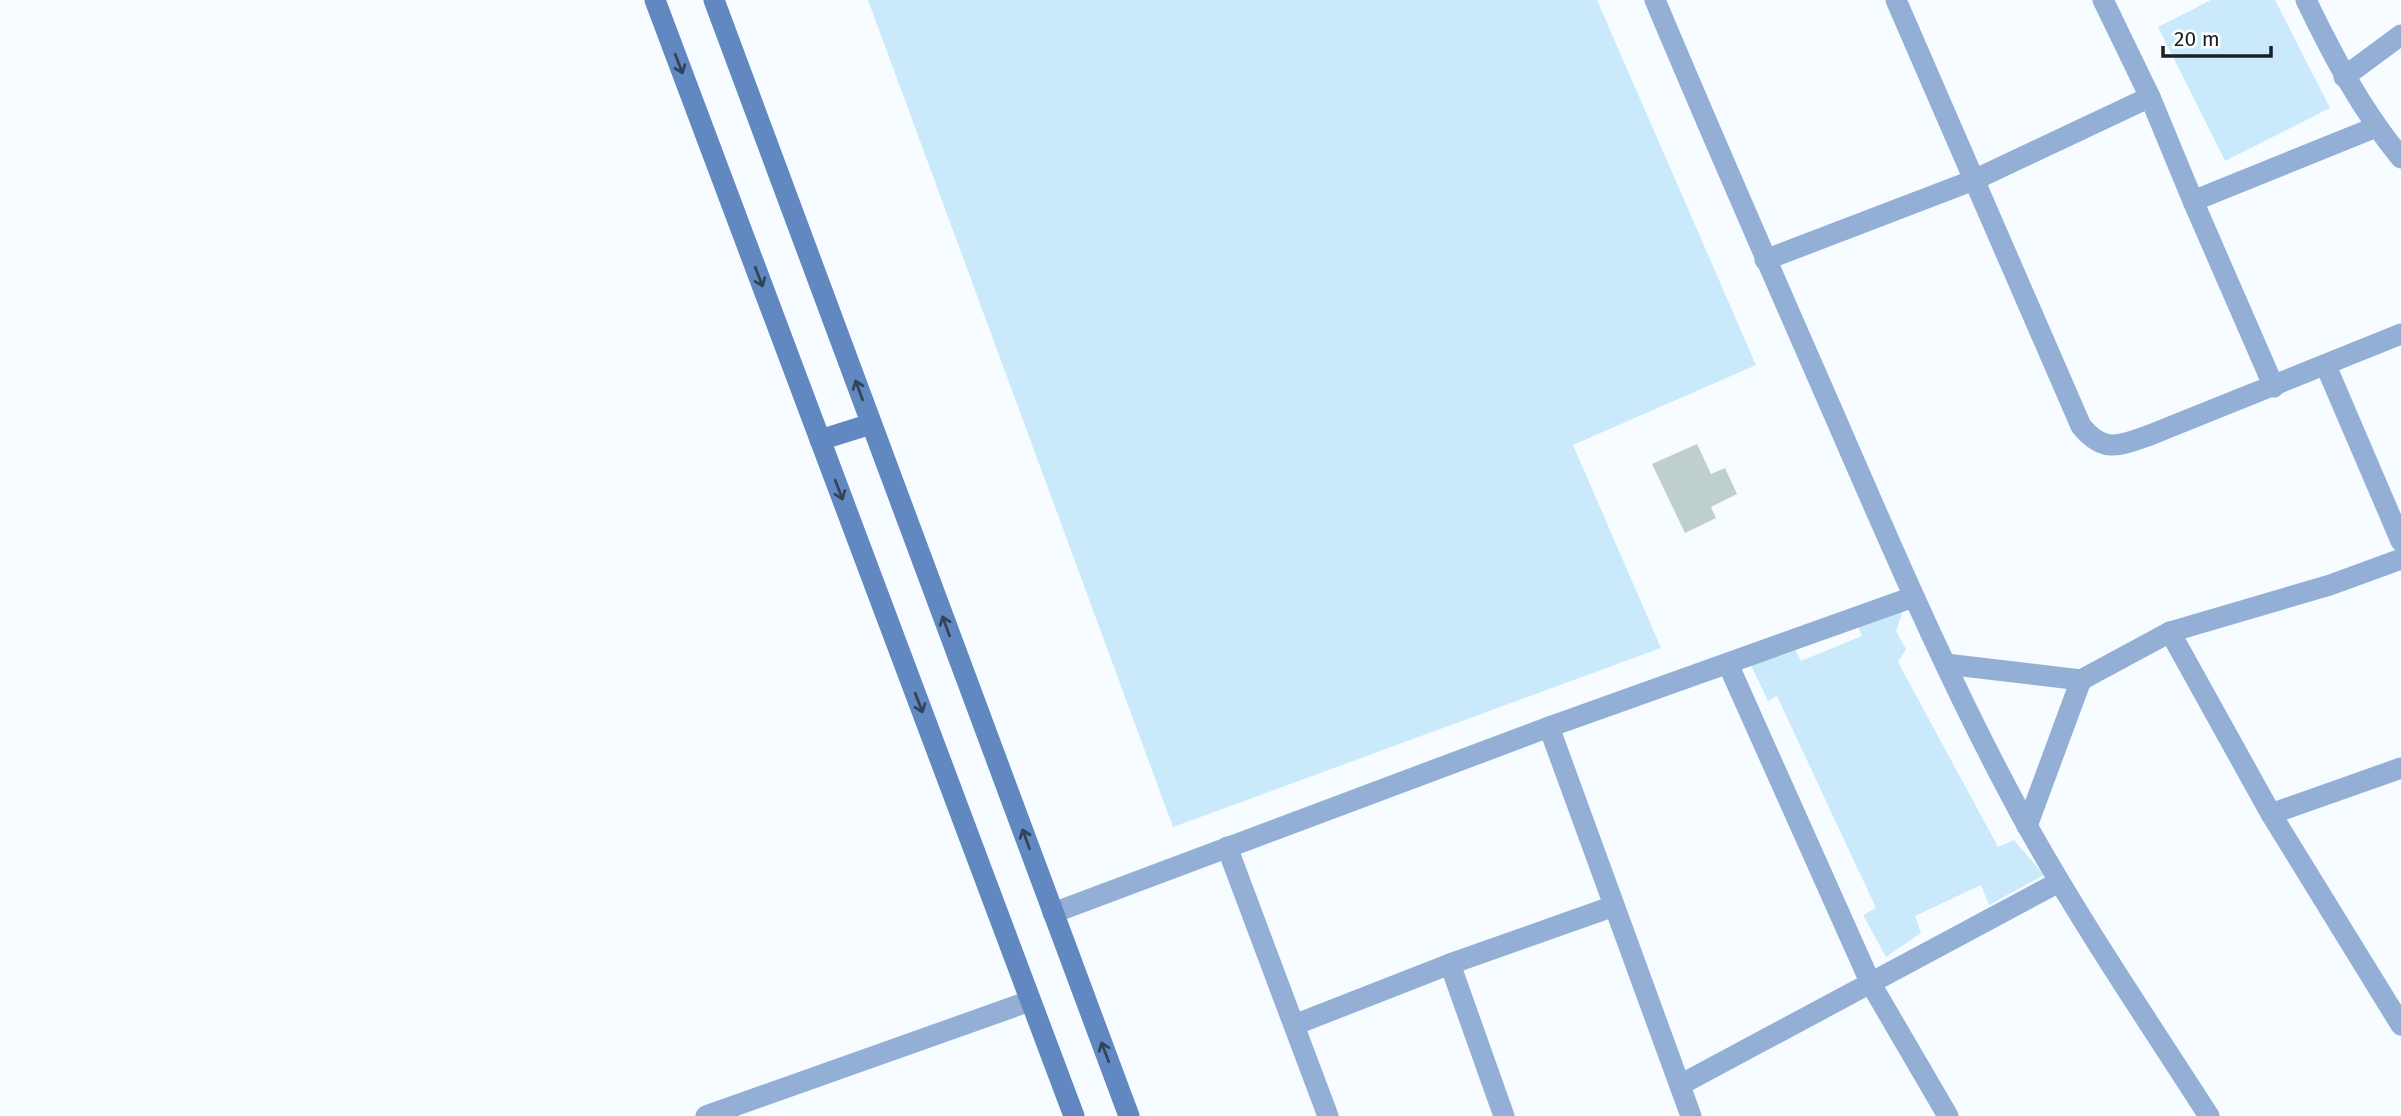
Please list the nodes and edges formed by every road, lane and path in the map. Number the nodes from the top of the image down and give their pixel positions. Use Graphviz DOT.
graph roads {
  1 [pos="655,0"];
  2 [pos="714,0"];
  3 [pos="1655,0"];
  4 [pos="1896,0"];
  5 [pos="2103,0"];
  6 [pos="2305,0"];
  7 [pos="2401,35"];
  8 [pos="2343,77"];
  9 [pos="2150,97"];
  10 [pos="2376,127"];
  11 [pos="2401,158"];
  12 [pos="1974,180"];
  13 [pos="2193,201"];
  14 [pos="1765,260"];
  15 [pos="2401,334"];
  16 [pos="2326,366"];
  17 [pos="2274,387"];
  18 [pos="872,424"];
  19 [pos="820,440"];
  20 [pos="2401,541"];
  21 [pos="2401,559"];
  22 [pos="1913,597"];
  23 [pos="2170,632"];
  24 [pos="1728,664"];
  25 [pos="1945,664"];
  26 [pos="2081,680"];
  27 [pos="1549,727"];
  28 [pos="2401,768"];
  29 [pos="2271,814"];
  30 [pos="2027,826"];
  31 [pos="1227,847"];
  32 [pos="2059,882"];
  33 [pos="1614,906"];
  34 [pos="1053,913"];
  35 [pos="1450,964"];
  36 [pos="1871,984"];
  37 [pos="1030,1001"];
  38 [pos="1294,1025"];
  39 [pos="2401,1025"];
  40 [pos="1680,1084"];
  41 [pos="706,1116"];
  42 [pos="1074,1116"];
  43 [pos="1129,1116"];
  44 [pos="1328,1116"];
  45 [pos="1504,1116"];
  46 [pos="1691,1116"];
  47 [pos="1948,1116"];
  48 [pos="2209,1116"];
  1 -- 19 [label="main road, one-way"];
  18 -- 2 [label="main road, one-way"];
  3 -- 14 [label="street"];
  4 -- 12 [label="street"];
  5 -- 9 [label="street"];
  6 -- 8 [label="street"];
  7 -- 8 [label="street"];
  8 -- 10 [label="street"];
  9 -- 12 [label="street"];
  9 -- 13 [label="street"];
  10 -- 11 [label="street"];
  10 -- 13 [label="street"];
  12 -- 14 [label="street"];
  12 -- 17 [label="street"];
  13 -- 17 [label="street"];
  14 -- 22 [label="street"];
  15 -- 16 [label="street"];
  16 -- 17 [label="street"];
  16 -- 20 [label="street"];
  18 -- 19 [label="main road"];
  34 -- 18 [label="main road, one-way"];
  19 -- 37 [label="main road, one-way"];
  21 -- 23 [label="street"];
  22 -- 24 [label="street"];
  22 -- 25 [label="street"];
  23 -- 26 [label="street"];
  23 -- 29 [label="street"];
  24 -- 27 [label="street"];
  24 -- 36 [label="street"];
  25 -- 26 [label="street"];
  25 -- 30 [label="street"];
  26 -- 30 [label="street"];
  27 -- 31 [label="street"];
  27 -- 33 [label="street"];
  28 -- 29 [label="street"];
  29 -- 39 [label="street"];
  30 -- 32 [label="street"];
  31 -- 34 [label="street"];
  31 -- 38 [label="street"];
  32 -- 36 [label="street"];
  32 -- 48 [label="street"];
  33 -- 35 [label="street"];
  33 -- 40 [label="street"];
  43 -- 34 [label="main road, one-way"];
  35 -- 38 [label="street"];
  35 -- 45 [label="street"];
  36 -- 40 [label="street"];
  36 -- 47 [label="street"];
  37 -- 41 [label="street"];
  37 -- 42 [label="main road"];
  38 -- 44 [label="street"];
  40 -- 46 [label="street"];
}
